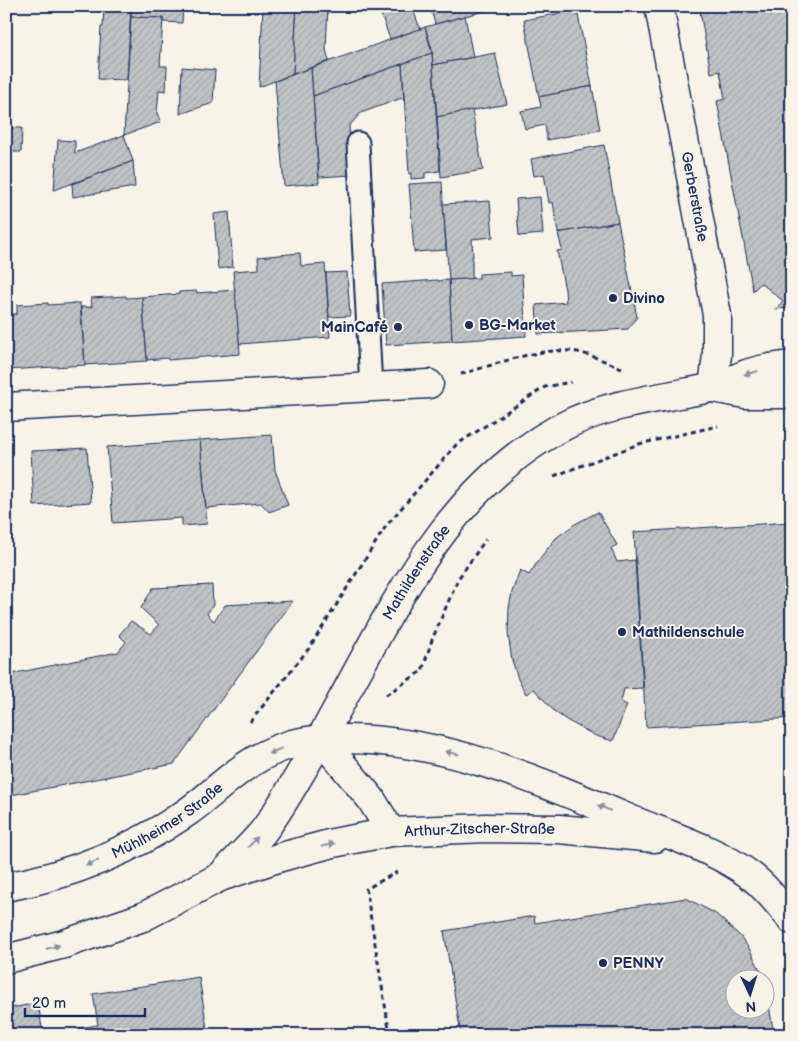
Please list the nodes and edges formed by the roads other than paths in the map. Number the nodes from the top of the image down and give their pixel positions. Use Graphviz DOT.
graph roads {
  1 [pos="658,6"];
  2 [pos="358,143"];
  3 [pos="792,365"];
  4 [pos="429,384"];
  5 [pos="371,387"];
  6 [pos="713,388"];
  7 [pos="792,394"];
  8 [pos="6,407"];
  9 [pos="321,739"];
  10 [pos="391,832"];
  11 [pos="682,840"];
  12 [pos="220,877"];
  13 [pos="6,887"];
  14 [pos="792,920"];
  15 [pos="6,959"];
  1 -- 6 [label="main road, Gerberstraße"];
  2 -- 5 [label="lane"];
  3 -- 6 [label="main road, Mathildenstraße, one-way"];
  4 -- 5 [label="main road"];
  5 -- 8 [label="main road"];
  6 -- 7 [label="main road, Mathildenstraße"];
  6 -- 9 [label="main road, Mathildenstraße"];
  9 -- 10 [label="main road"];
  11 -- 9 [label="main road, Arthur-Zitscher-Straße, one-way"];
  12 -- 9 [label="main road, Mathildenstraße, one-way"];
  9 -- 13 [label="main road, Mühlheimer Straße, one-way"];
  10 -- 11 [label="main road, Arthur-Zitscher-Straße"];
  12 -- 10 [label="main road, Arthur-Zitscher-Straße, one-way"];
  11 -- 14 [label="main road, Arthur-Zitscher-Straße"];
  15 -- 12 [label="main road, one-way"];
}
